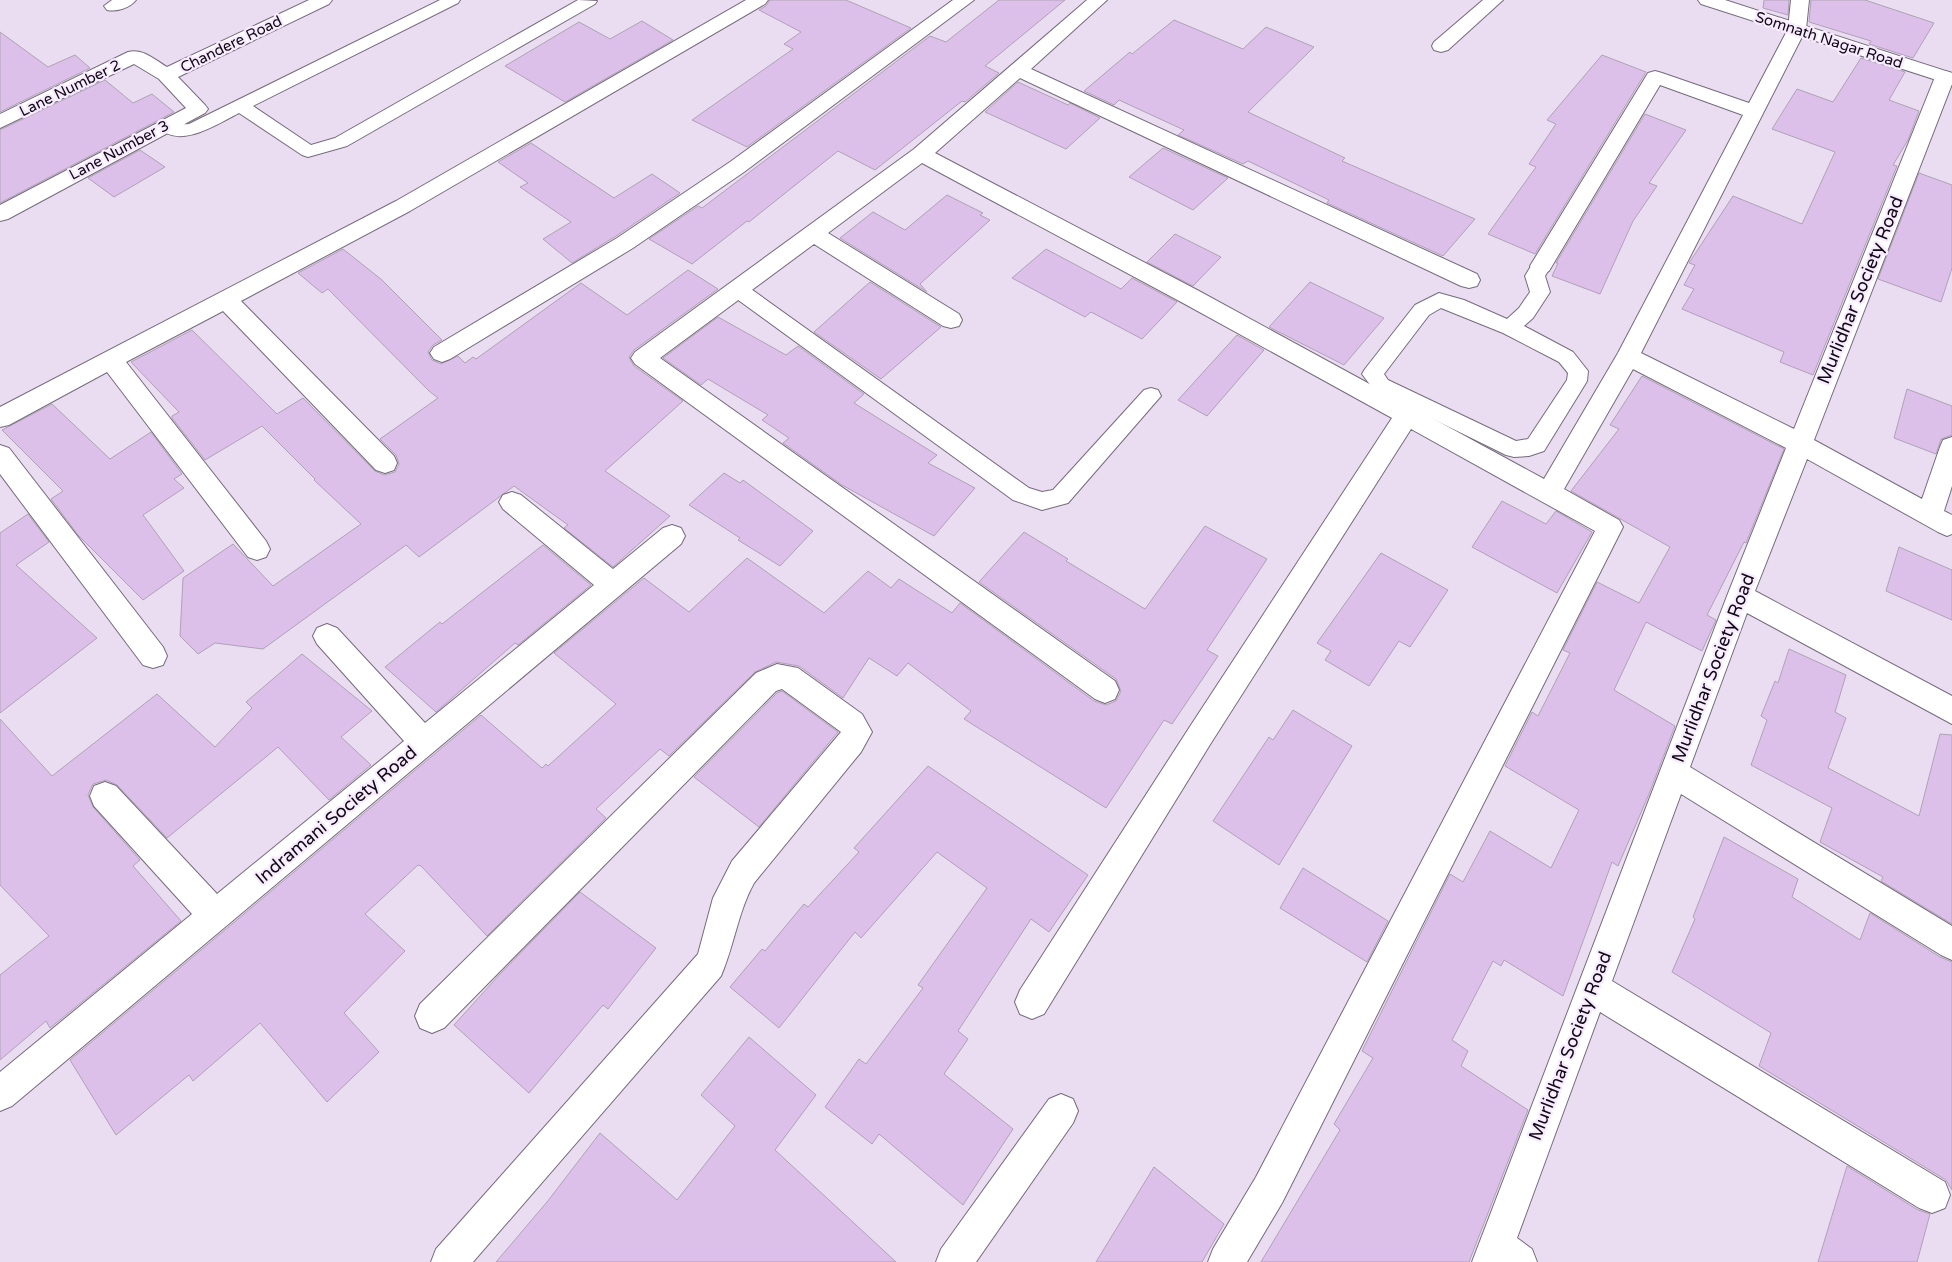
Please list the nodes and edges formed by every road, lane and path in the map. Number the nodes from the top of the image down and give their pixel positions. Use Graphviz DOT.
graph roads {
  1 [pos="323,0"];
  2 [pos="452,0"];
  3 [pos="586,0"];
  4 [pos="759,0"];
  5 [pos="965,0"];
  6 [pos="1098,0"];
  7 [pos="1494,0"];
  8 [pos="1707,0"];
  9 [pos="1800,0"];
  10 [pos="1797,29"];
  11 [pos="1442,46"];
  12 [pos="1018,70"];
  13 [pos="166,75"];
  14 [pos="1948,78"];
  15 [pos="241,106"];
  16 [pos="1754,112"];
  17 [pos="0,122"];
  18 [pos="167,125"];
  19 [pos="921,154"];
  20 [pos="0,214"];
  21 [pos="813,233"];
  22 [pos="1541,266"];
  23 [pos="1469,280"];
  24 [pos="737,289"];
  25 [pos="225,299"];
  26 [pos="951,320"];
  27 [pos="1510,328"];
  28 [pos="442,353"];
  29 [pos="1628,356"];
  30 [pos="110,360"];
  31 [pos="1151,396"];
  32 [pos="1406,416"];
  33 [pos="0,418"];
  34 [pos="1554,418"];
  35 [pos="1585,431"];
  36 [pos="1799,443"];
  37 [pos="1952,447"];
  38 [pos="0,455"];
  39 [pos="384,463"];
  40 [pos="1548,494"];
  41 [pos="512,502"];
  42 [pos="672,536"];
  43 [pos="257,548"];
  44 [pos="613,585"];
  45 [pos="1740,596"];
  46 [pos="327,636"];
  47 [pos="153,656"];
  48 [pos="1105,690"];
  49 [pos="1952,711"];
  50 [pos="424,742"];
  51 [pos="1673,773"];
  52 [pos="105,796"];
  53 [pos="215,916"];
  54 [pos="1952,944"];
  55 [pos="1592,988"];
  56 [pos="1032,1002"];
  57 [pos="432,1016"];
  58 [pos="0,1094"];
  59 [pos="1061,1111"];
  60 [pos="1932,1196"];
  61 [pos="1502,1256"];
  62 [pos="449,1262"];
  63 [pos="954,1262"];
  64 [pos="1226,1262"];
  1 -- 13 [label="street, Chandere Road"];
  2 -- 15 [label="lane"];
  3 -- 15 [label="lane"];
  4 -- 25 [label="street"];
  5 -- 28 [label="street"];
  6 -- 12 [label="street"];
  7 -- 11 [label="street"];
  8 -- 10 [label="street, Somnath Nagar Road"];
  9 -- 10 [label="street"];
  10 -- 14 [label="street, Somnath Nagar Road"];
  10 -- 16 [label="street"];
  12 -- 19 [label="street"];
  12 -- 23 [label="street"];
  13 -- 17 [label="street, Lane Number 2"];
  13 -- 18 [label="street, Lane Number 3"];
  14 -- 36 [label="street, Murlidhar Society Road"];
  15 -- 18 [label="lane"];
  16 -- 22 [label="street"];
  16 -- 29 [label="street"];
  18 -- 20 [label="street, Lane Number 3"];
  19 -- 21 [label="street"];
  19 -- 32 [label="street"];
  21 -- 24 [label="street"];
  21 -- 26 [label="street"];
  22 -- 27 [label="lane"];
  24 -- 31 [label="lane"];
  24 -- 48 [label="street"];
  25 -- 30 [label="street"];
  25 -- 39 [label="street"];
  27 -- 34 [label="lane"];
  27 -- 34 [label="lane"];
  29 -- 35 [label="street"];
  29 -- 36 [label="street"];
  30 -- 33 [label="street"];
  30 -- 43 [label="street"];
  32 -- 40 [label="street"];
  32 -- 56 [label="street"];
  34 -- 35 [label="lane"];
  35 -- 40 [label="street"];
  36 -- 37 [label="street"];
  36 -- 45 [label="street, Murlidhar Society Road"];
  38 -- 47 [label="street"];
  40 -- 64 [label="street"];
  41 -- 44 [label="street"];
  42 -- 44 [label="street, Indramani Society Road"];
  44 -- 50 [label="street, Indramani Society Road"];
  45 -- 49 [label="street"];
  45 -- 51 [label="street, Murlidhar Society Road"];
  46 -- 50 [label="street"];
  50 -- 53 [label="street, Indramani Society Road"];
  51 -- 54 [label="street"];
  51 -- 55 [label="street, Murlidhar Society Road"];
  52 -- 53 [label="street"];
  53 -- 58 [label="street, Indramani Society Road"];
  55 -- 60 [label="street"];
  55 -- 61 [label="street, Murlidhar Society Road"];
  57 -- 62 [label="street"];
  59 -- 63 [label="street"];
}
